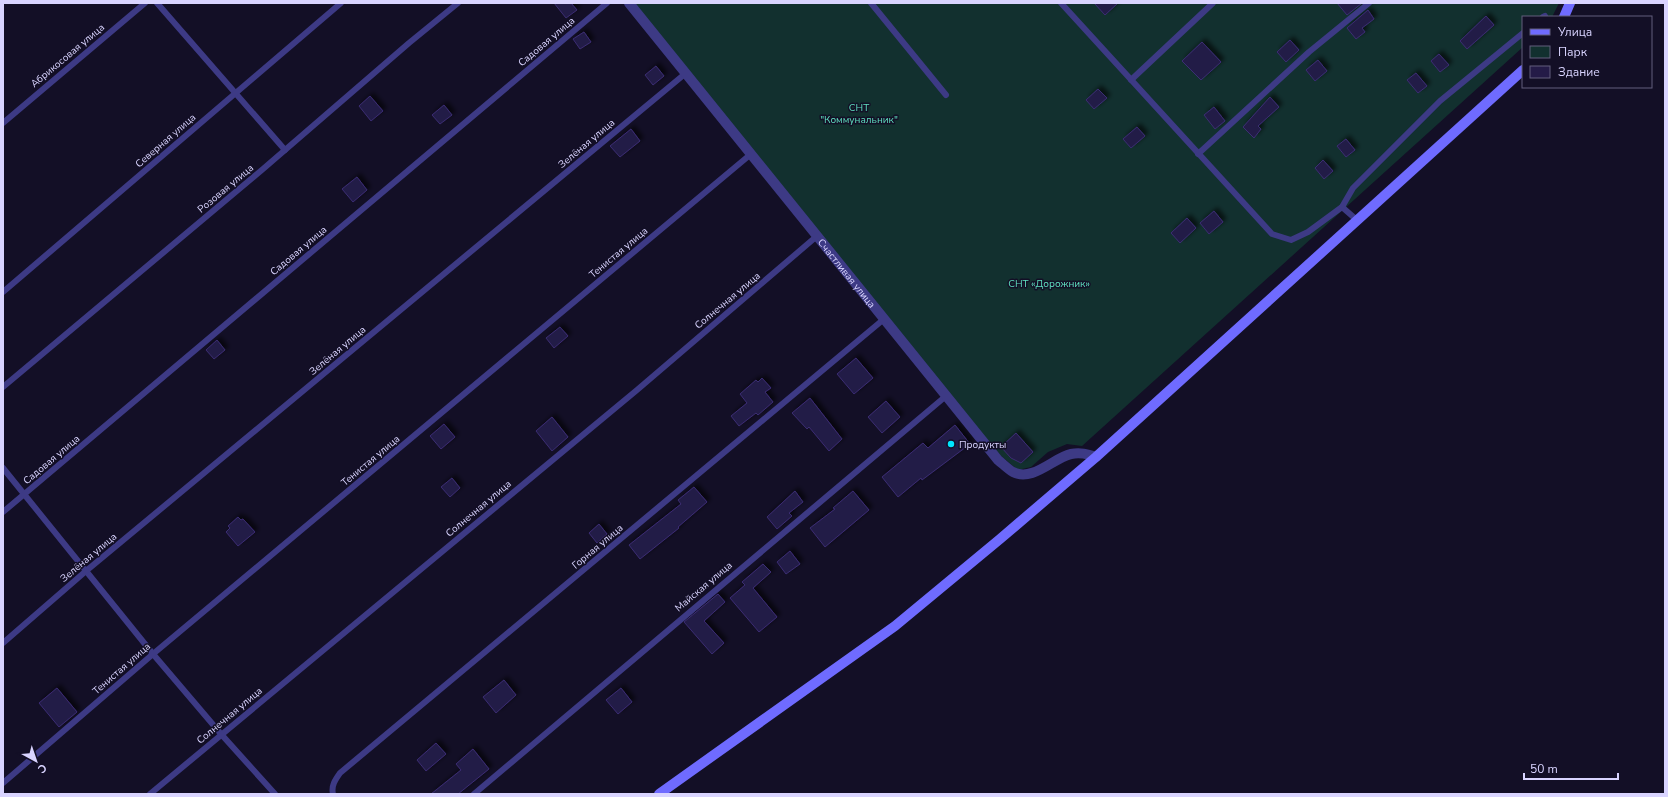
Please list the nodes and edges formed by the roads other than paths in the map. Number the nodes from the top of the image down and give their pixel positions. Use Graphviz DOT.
graph roads {
  1 [pos="144,3"];
  2 [pos="157,3"];
  3 [pos="341,3"];
  4 [pos="458,3"];
  5 [pos="607,3"];
  6 [pos="629,3"];
  7 [pos="871,3"];
  8 [pos="1061,3"];
  9 [pos="1213,3"];
  10 [pos="1369,3"];
  11 [pos="1570,3"];
  12 [pos="1564,16"];
  13 [pos="1522,34"];
  14 [pos="1522,71"];
  15 [pos="686,74"];
  16 [pos="1131,80"];
  17 [pos="236,93"];
  18 [pos="946,95"];
  19 [pos="3,123"];
  20 [pos="285,150"];
  21 [pos="751,154"];
  22 [pos="1198,154"];
  23 [pos="1342,207"];
  24 [pos="1358,221"];
  25 [pos="817,236"];
  26 [pos="3,292"];
  27 [pos="884,319"];
  28 [pos="3,387"];
  29 [pos="946,396"];
  30 [pos="1096,457"];
  31 [pos="3,468"];
  32 [pos="24,494"];
  33 [pos="3,512"];
  34 [pos="86,571"];
  35 [pos="3,643"];
  36 [pos="153,654"];
  37 [pos="221,734"];
  38 [pos="3,783"];
  39 [pos="150,794"];
  40 [pos="276,794"];
  41 [pos="333,794"];
  42 [pos="474,794"];
  43 [pos="659,794"];
  1 -- 19 [label="lane, Абрикосовая улица"];
  2 -- 17 [label="lane"];
  3 -- 17 [label="lane, Северная улица"];
  4 -- 20 [label="lane, Розовая улица"];
  5 -- 32 [label="lane, Садовая улица"];
  6 -- 15 [label="street, Счастливая улица"];
  7 -- 18 [label="lane"];
  8 -- 16 [label="lane"];
  9 -- 16 [label="lane"];
  10 -- 22 [label="lane"];
  11 -- 12 [label="main road"];
  13 -- 23 [label="lane"];
  14 -- 24 [label="main road"];
  15 -- 21 [label="street, Счастливая улица"];
  15 -- 34 [label="lane, Зелёная улица"];
  16 -- 22 [label="lane"];
  17 -- 20 [label="lane"];
  17 -- 26 [label="lane, Северная улица"];
  20 -- 28 [label="lane, Розовая улица"];
  21 -- 25 [label="street, Счастливая улица"];
  21 -- 36 [label="lane, Тенистая улица"];
  22 -- 23 [label="lane"];
  23 -- 24 [label="lane"];
  24 -- 30 [label="main road"];
  25 -- 27 [label="street, Счастливая улица"];
  25 -- 37 [label="lane, Солнечная улица"];
  27 -- 29 [label="street, Счастливая улица"];
  27 -- 41 [label="lane, Горная улица"];
  29 -- 30 [label="street, Счастливая улица"];
  29 -- 42 [label="lane, Майская улица"];
  30 -- 43 [label="main road"];
  31 -- 32 [label="lane"];
  32 -- 33 [label="lane, Садовая улица"];
  32 -- 34 [label="lane"];
  34 -- 35 [label="lane, Зелёная улица"];
  34 -- 36 [label="lane"];
  36 -- 37 [label="lane"];
  36 -- 38 [label="lane, Тенистая улица"];
  37 -- 39 [label="lane, Солнечная улица"];
  37 -- 40 [label="lane"];
}
